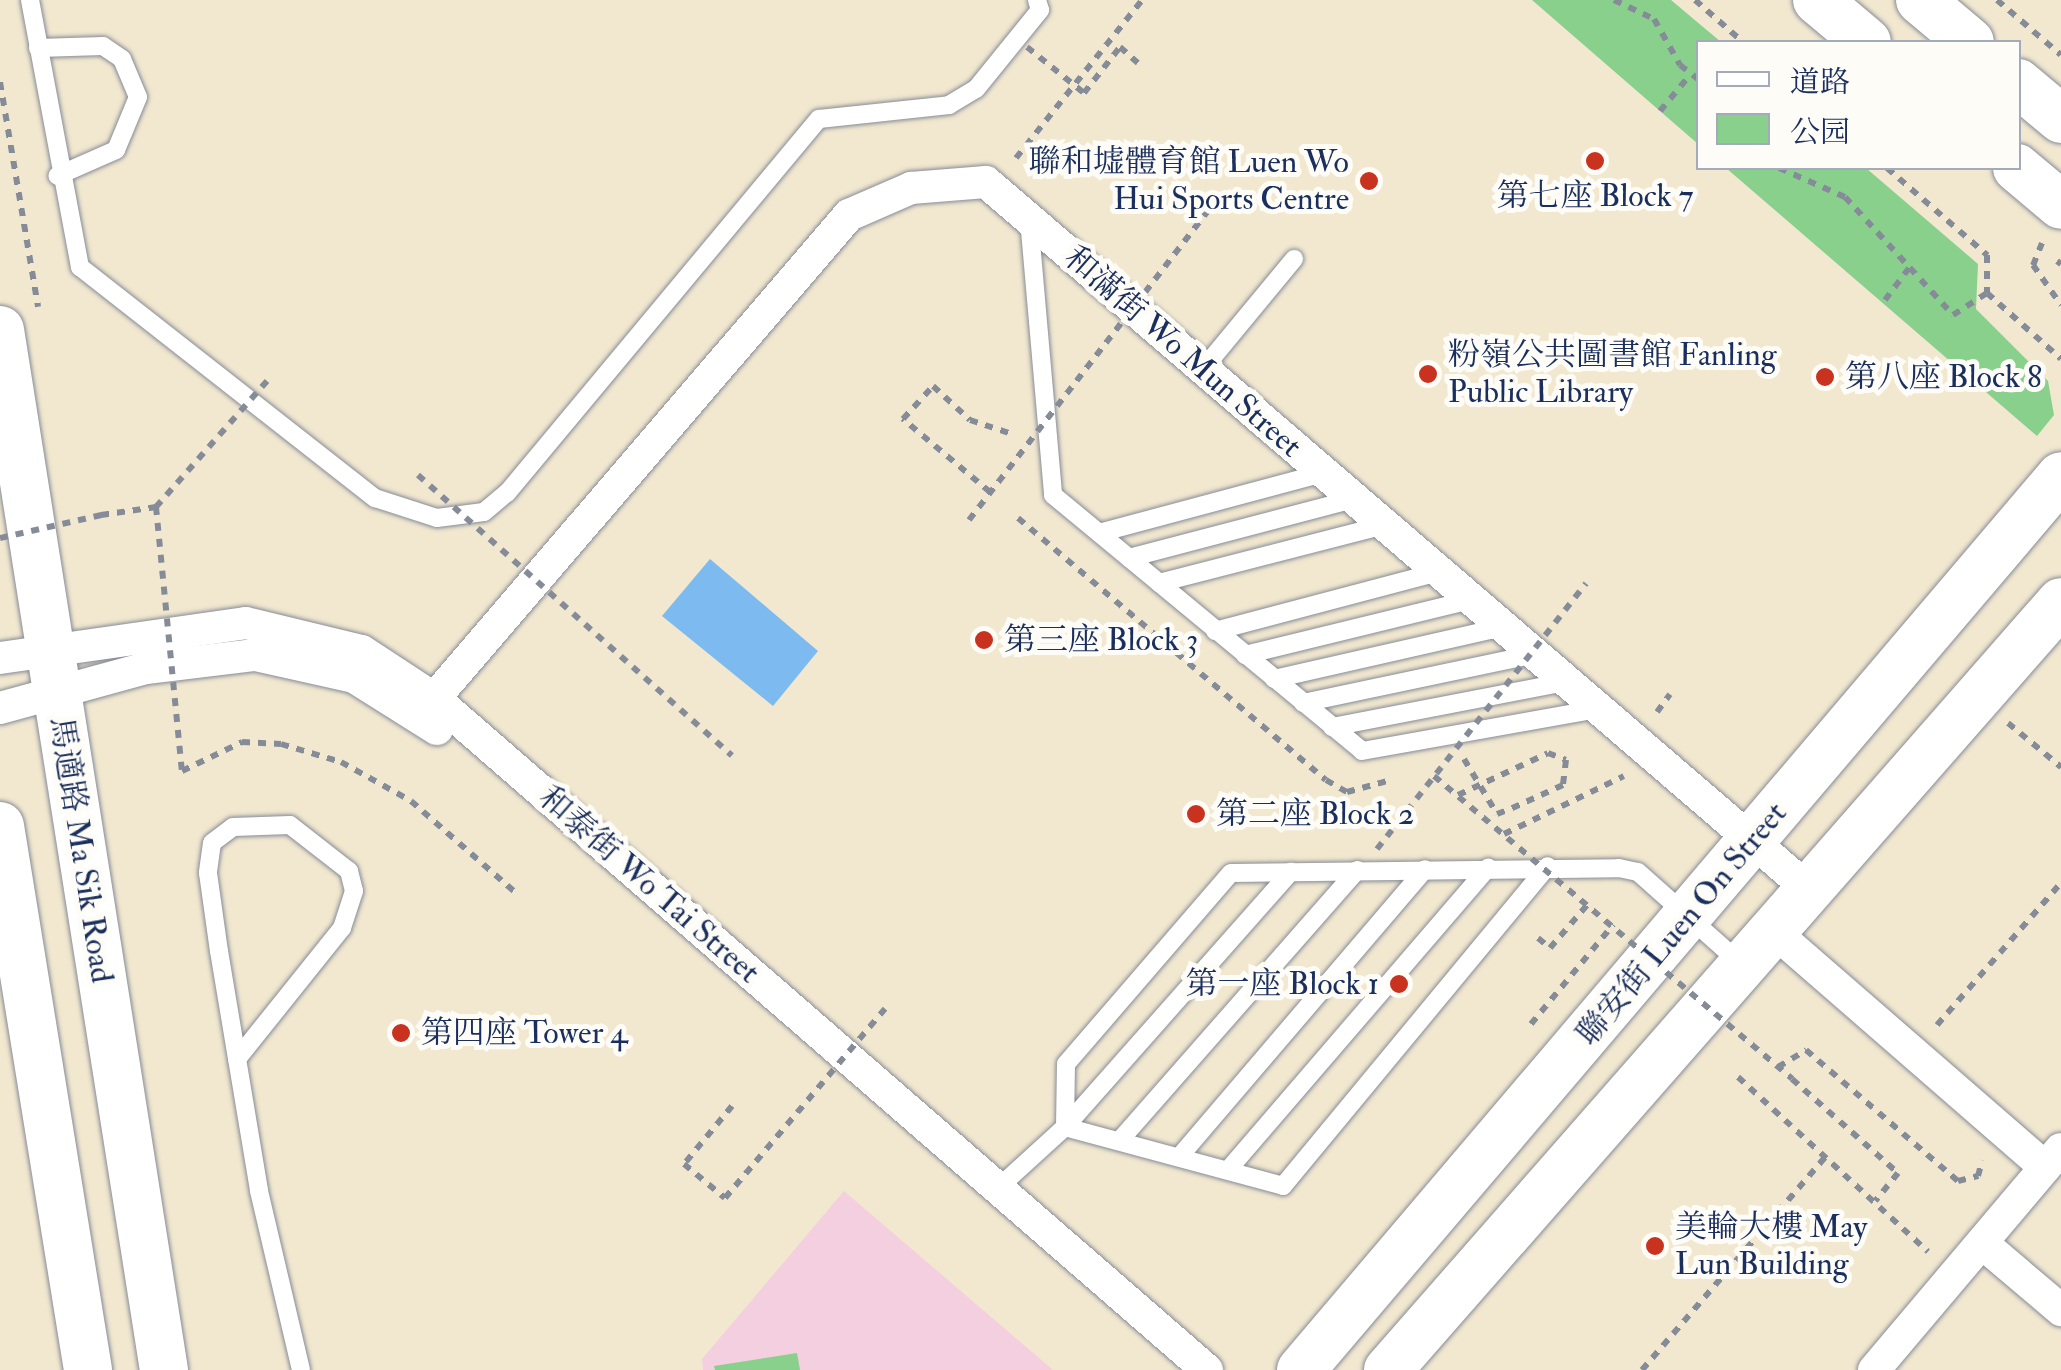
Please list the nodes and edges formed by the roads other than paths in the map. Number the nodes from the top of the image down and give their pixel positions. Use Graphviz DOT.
graph roads {
  1 [pos="30,0"];
  2 [pos="1038,0"];
  3 [pos="1817,0"];
  4 [pos="1920,0"];
  5 [pos="1866,40"];
  6 [pos="1968,40"];
  7 [pos="38,48"];
  8 [pos="2021,86"];
  9 [pos="2061,119"];
  10 [pos="2019,170"];
  11 [pos="56,176"];
  12 [pos="2061,205"];
  13 [pos="1028,219"];
  14 [pos="1294,259"];
  15 [pos="0,330"];
  16 [pos="1204,369"];
  17 [pos="1324,473"];
  18 [pos="2061,476"];
  19 [pos="1354,499"];
  20 [pos="1386,526"];
  21 [pos="1099,534"];
  22 [pos="1129,558"];
  23 [pos="1439,572"];
  24 [pos="1159,584"];
  25 [pos="1470,600"];
  26 [pos="2061,602"];
  27 [pos="1502,627"];
  28 [pos="1216,631"];
  29 [pos="50,648"];
  30 [pos="1535,654"];
  31 [pos="1244,655"];
  32 [pos="0,658"];
  33 [pos="1274,679"];
  34 [pos="1566,682"];
  35 [pos="57,696"];
  36 [pos="1303,703"];
  37 [pos="428,707"];
  38 [pos="0,708"];
  39 [pos="1598,709"];
  40 [pos="1332,727"];
  41 [pos="0,826"];
  42 [pos="1752,841"];
  43 [pos="1548,866"];
  44 [pos="1488,868"];
  45 [pos="1357,870"];
  46 [pos="1425,870"];
  47 [pos="1291,872"];
  48 [pos="1806,888"];
  49 [pos="1688,918"];
  50 [pos="1755,945"];
  51 [pos="237,1059"];
  52 [pos="1065,1127"];
  53 [pos="1121,1139"];
  54 [pos="1180,1156"];
  55 [pos="2053,1158"];
  56 [pos="1228,1170"];
  57 [pos="998,1188"];
  58 [pos="1982,1243"];
  59 [pos="2061,1310"];
  60 [pos="88,1370"];
  61 [pos="164,1370"];
  62 [pos="301,1370"];
  63 [pos="1174,1370"];
  64 [pos="1207,1370"];
  65 [pos="1301,1370"];
  66 [pos="1388,1370"];
  67 [pos="1874,1370"];
  1 -- 7 [label="lane"];
  2 -- 11 [label="lane"];
  3 -- 5 [label="street"];
  4 -- 6 [label="street"];
  7 -- 11 [label="lane"];
  7 -- 11 [label="lane"];
  8 -- 9 [label="street"];
  10 -- 12 [label="street"];
  13 -- 16 [label="street, 和滿街 Wo Mun Street"];
  13 -- 21 [label="lane"];
  13 -- 37 [label="street, 和滿街 Wo Mun Street"];
  14 -- 16 [label="lane"];
  15 -- 29 [label="street, 馬適路 Ma Sik Road"];
  16 -- 17 [label="street, 和滿街 Wo Mun Street"];
  17 -- 19 [label="street, 和滿街 Wo Mun Street"];
  17 -- 21 [label="lane"];
  18 -- 42 [label="street, 聯安街 Luen On Street"];
  19 -- 20 [label="street, 和滿街 Wo Mun Street"];
  19 -- 22 [label="lane"];
  20 -- 23 [label="street, 和滿街 Wo Mun Street"];
  20 -- 24 [label="lane"];
  21 -- 22 [label="lane"];
  22 -- 24 [label="lane"];
  23 -- 25 [label="street, 和滿街 Wo Mun Street"];
  23 -- 28 [label="lane"];
  24 -- 28 [label="lane"];
  25 -- 27 [label="street, 和滿街 Wo Mun Street"];
  25 -- 31 [label="lane"];
  26 -- 48 [label="street, 聯安街 Luen On Street"];
  27 -- 30 [label="street, 和滿街 Wo Mun Street"];
  27 -- 33 [label="lane"];
  28 -- 31 [label="lane"];
  29 -- 32 [label="street, 和泰街 Wo Tai Street"];
  29 -- 35 [label="street, 馬適路 Ma Sik Road"];
  29 -- 37 [label="street, 和泰街 Wo Tai Street"];
  30 -- 34 [label="street, 和滿街 Wo Mun Street"];
  30 -- 36 [label="lane"];
  31 -- 33 [label="lane"];
  33 -- 36 [label="lane"];
  34 -- 39 [label="street, 和滿街 Wo Mun Street"];
  34 -- 40 [label="lane"];
  35 -- 37 [label="street, 和泰街 Wo Tai Street"];
  35 -- 38 [label="street, 和泰街 Wo Tai Street"];
  35 -- 61 [label="street, 馬適路 Ma Sik Road"];
  36 -- 40 [label="lane"];
  37 -- 57 [label="street, 和泰街 Wo Tai Street"];
  37 -- 63 [label="street, 和泰街 Wo Tai Street"];
  39 -- 40 [label="lane"];
  39 -- 42 [label="street, 和滿街 Wo Mun Street"];
  41 -- 60 [label="street"];
  42 -- 48 [label="street, 和滿街 Wo Mun Street"];
  42 -- 49 [label="street, 聯安街 Luen On Street"];
  43 -- 44 [label="lane"];
  43 -- 49 [label="lane"];
  43 -- 56 [label="lane"];
  44 -- 46 [label="lane"];
  44 -- 56 [label="lane"];
  45 -- 46 [label="lane"];
  45 -- 47 [label="lane"];
  45 -- 53 [label="lane"];
  46 -- 54 [label="lane"];
  47 -- 52 [label="lane"];
  47 -- 52 [label="lane"];
  48 -- 50 [label="street, 聯安街 Luen On Street"];
  49 -- 50 [label="lane"];
  49 -- 65 [label="street, 聯安街 Luen On Street"];
  50 -- 55 [label="street"];
  50 -- 66 [label="street, 聯安街 Luen On Street"];
  51 -- 51 [label="lane"];
  51 -- 62 [label="lane"];
  52 -- 53 [label="lane"];
  52 -- 57 [label="lane"];
  53 -- 54 [label="lane"];
  54 -- 56 [label="lane"];
  55 -- 58 [label="street"];
  57 -- 64 [label="street, 和泰街 Wo Tai Street"];
  58 -- 59 [label="street"];
  58 -- 67 [label="street"];
}
